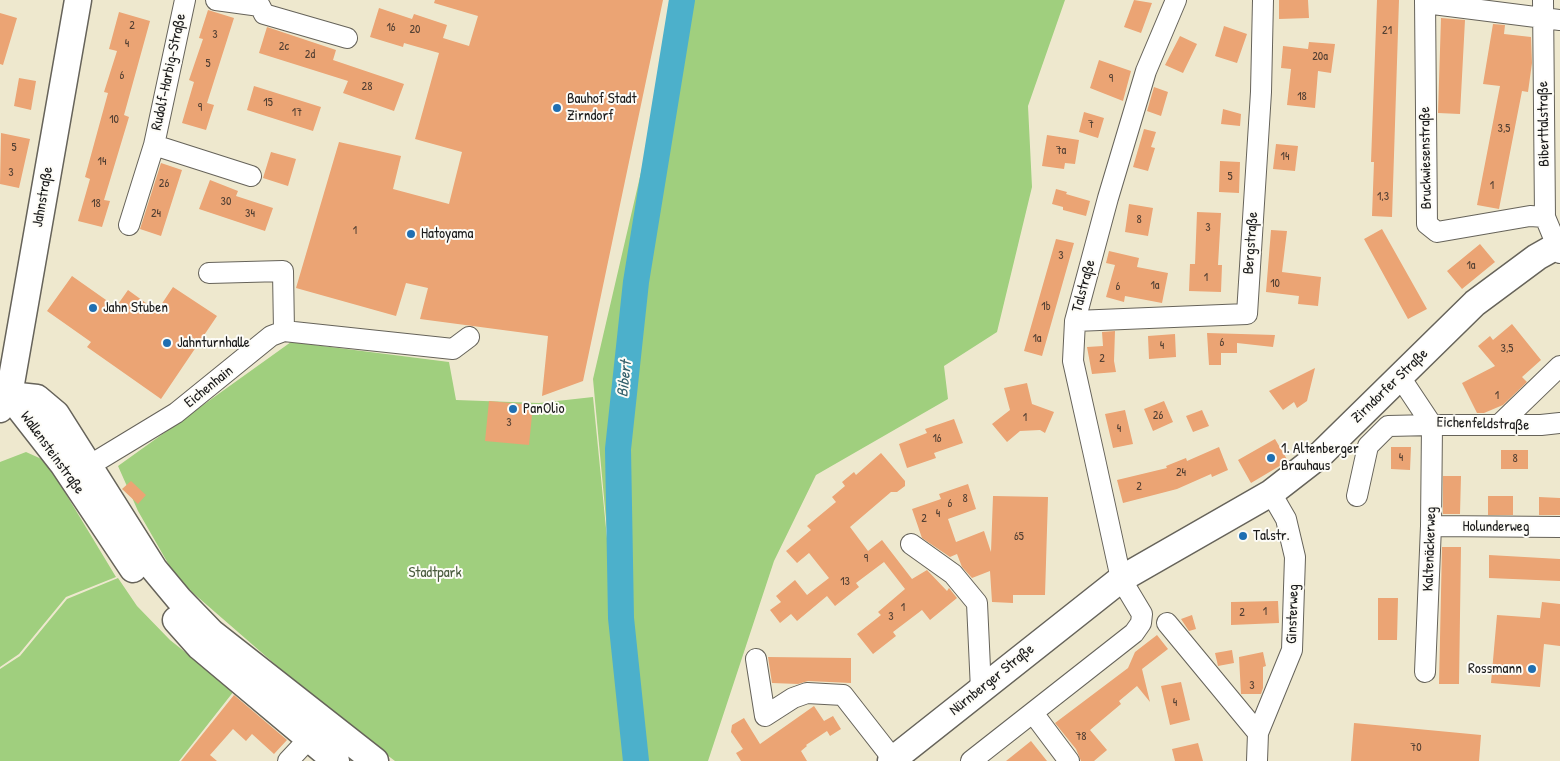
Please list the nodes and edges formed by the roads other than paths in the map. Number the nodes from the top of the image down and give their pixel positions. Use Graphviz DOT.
graph roads {
  1 [pos="78,0"];
  2 [pos="185,0"];
  3 [pos="216,0"];
  4 [pos="1176,0"];
  5 [pos="1263,0"];
  6 [pos="1425,1"];
  7 [pos="1549,12"];
  8 [pos="347,38"];
  9 [pos="154,145"];
  10 [pos="251,176"];
  11 [pos="1545,217"];
  12 [pos="129,225"];
  13 [pos="1559,247"];
  14 [pos="209,273"];
  15 [pos="1075,321"];
  16 [pos="284,331"];
  17 [pos="468,337"];
  18 [pos="1560,366"];
  19 [pos="1400,377"];
  20 [pos="3,398"];
  21 [pos="1560,423"];
  22 [pos="1432,425"];
  23 [pos="1498,425"];
  24 [pos="79,472"];
  25 [pos="1271,493"];
  26 [pos="1357,496"];
  27 [pos="1431,526"];
  28 [pos="1560,527"];
  29 [pos="911,544"];
  30 [pos="1121,579"];
  31 [pos="1093,600"];
  32 [pos="1167,623"];
  33 [pos="756,659"];
  34 [pos="1425,672"];
  35 [pos="981,690"];
  36 [pos="1033,713"];
  37 [pos="317,730"];
  38 [pos="1258,733"];
  39 [pos="892,760"];
  40 [pos="288,761"];
  41 [pos="336,761"];
  42 [pos="375,761"];
  43 [pos="971,761"];
  44 [pos="1070,761"];
  45 [pos="1256,761"];
  1 -- 20 [label="main road, Jahnstraße"];
  2 -- 9 [label="street, Rudolf-Harbig-Straße"];
  3 -- 8 [label="street"];
  4 -- 15 [label="street, Talstraße"];
  5 -- 15 [label="street, Bergstraße"];
  6 -- 7 [label="street"];
  6 -- 11 [label="street, Bruckwiesenstraße"];
  7 -- 11 [label="street, Biberttalstraße"];
  9 -- 10 [label="street, Rudolf-Harbig-Straße"];
  9 -- 12 [label="street, Rudolf-Harbig-Straße"];
  11 -- 13 [label="street, Biberttalstraße"];
  13 -- 19 [label="main road, Zirndorfer Straße"];
  14 -- 16 [label="street"];
  15 -- 30 [label="street, Talstraße"];
  16 -- 17 [label="street"];
  16 -- 24 [label="street, Eichenhain"];
  18 -- 23 [label="street"];
  19 -- 22 [label="street, Eichenfeldstraße"];
  19 -- 25 [label="main road, Zirndorfer Straße"];
  20 -- 24 [label="main road, Wallensteinstraße"];
  21 -- 23 [label="street, Eichenfeldstraße"];
  22 -- 23 [label="street, Eichenfeldstraße"];
  22 -- 26 [label="street"];
  22 -- 27 [label="street, Kaltenäckerweg"];
  24 -- 37 [label="main road, Wallensteinstraße"];
  25 -- 30 [label="main road, Zirndorfer Straße"];
  25 -- 38 [label="street, Ginsterweg"];
  27 -- 28 [label="street, Holunderweg"];
  27 -- 34 [label="street, Kaltenäckerweg"];
  29 -- 35 [label="street"];
  30 -- 31 [label="main road, Zirndorfer Straße"];
  30 -- 36 [label="street"];
  31 -- 35 [label="main road, Nürnberger Straße"];
  32 -- 38 [label="street"];
  33 -- 39 [label="street"];
  35 -- 39 [label="main road, Nürnberger Straße"];
  36 -- 43 [label="street"];
  36 -- 44 [label="street"];
  37 -- 40 [label="street"];
  37 -- 41 [label="main road, Wallensteinstraße"];
  37 -- 42 [label="main road, Wallensteinstraße"];
  38 -- 45 [label="street, Ginsterweg"];
}
